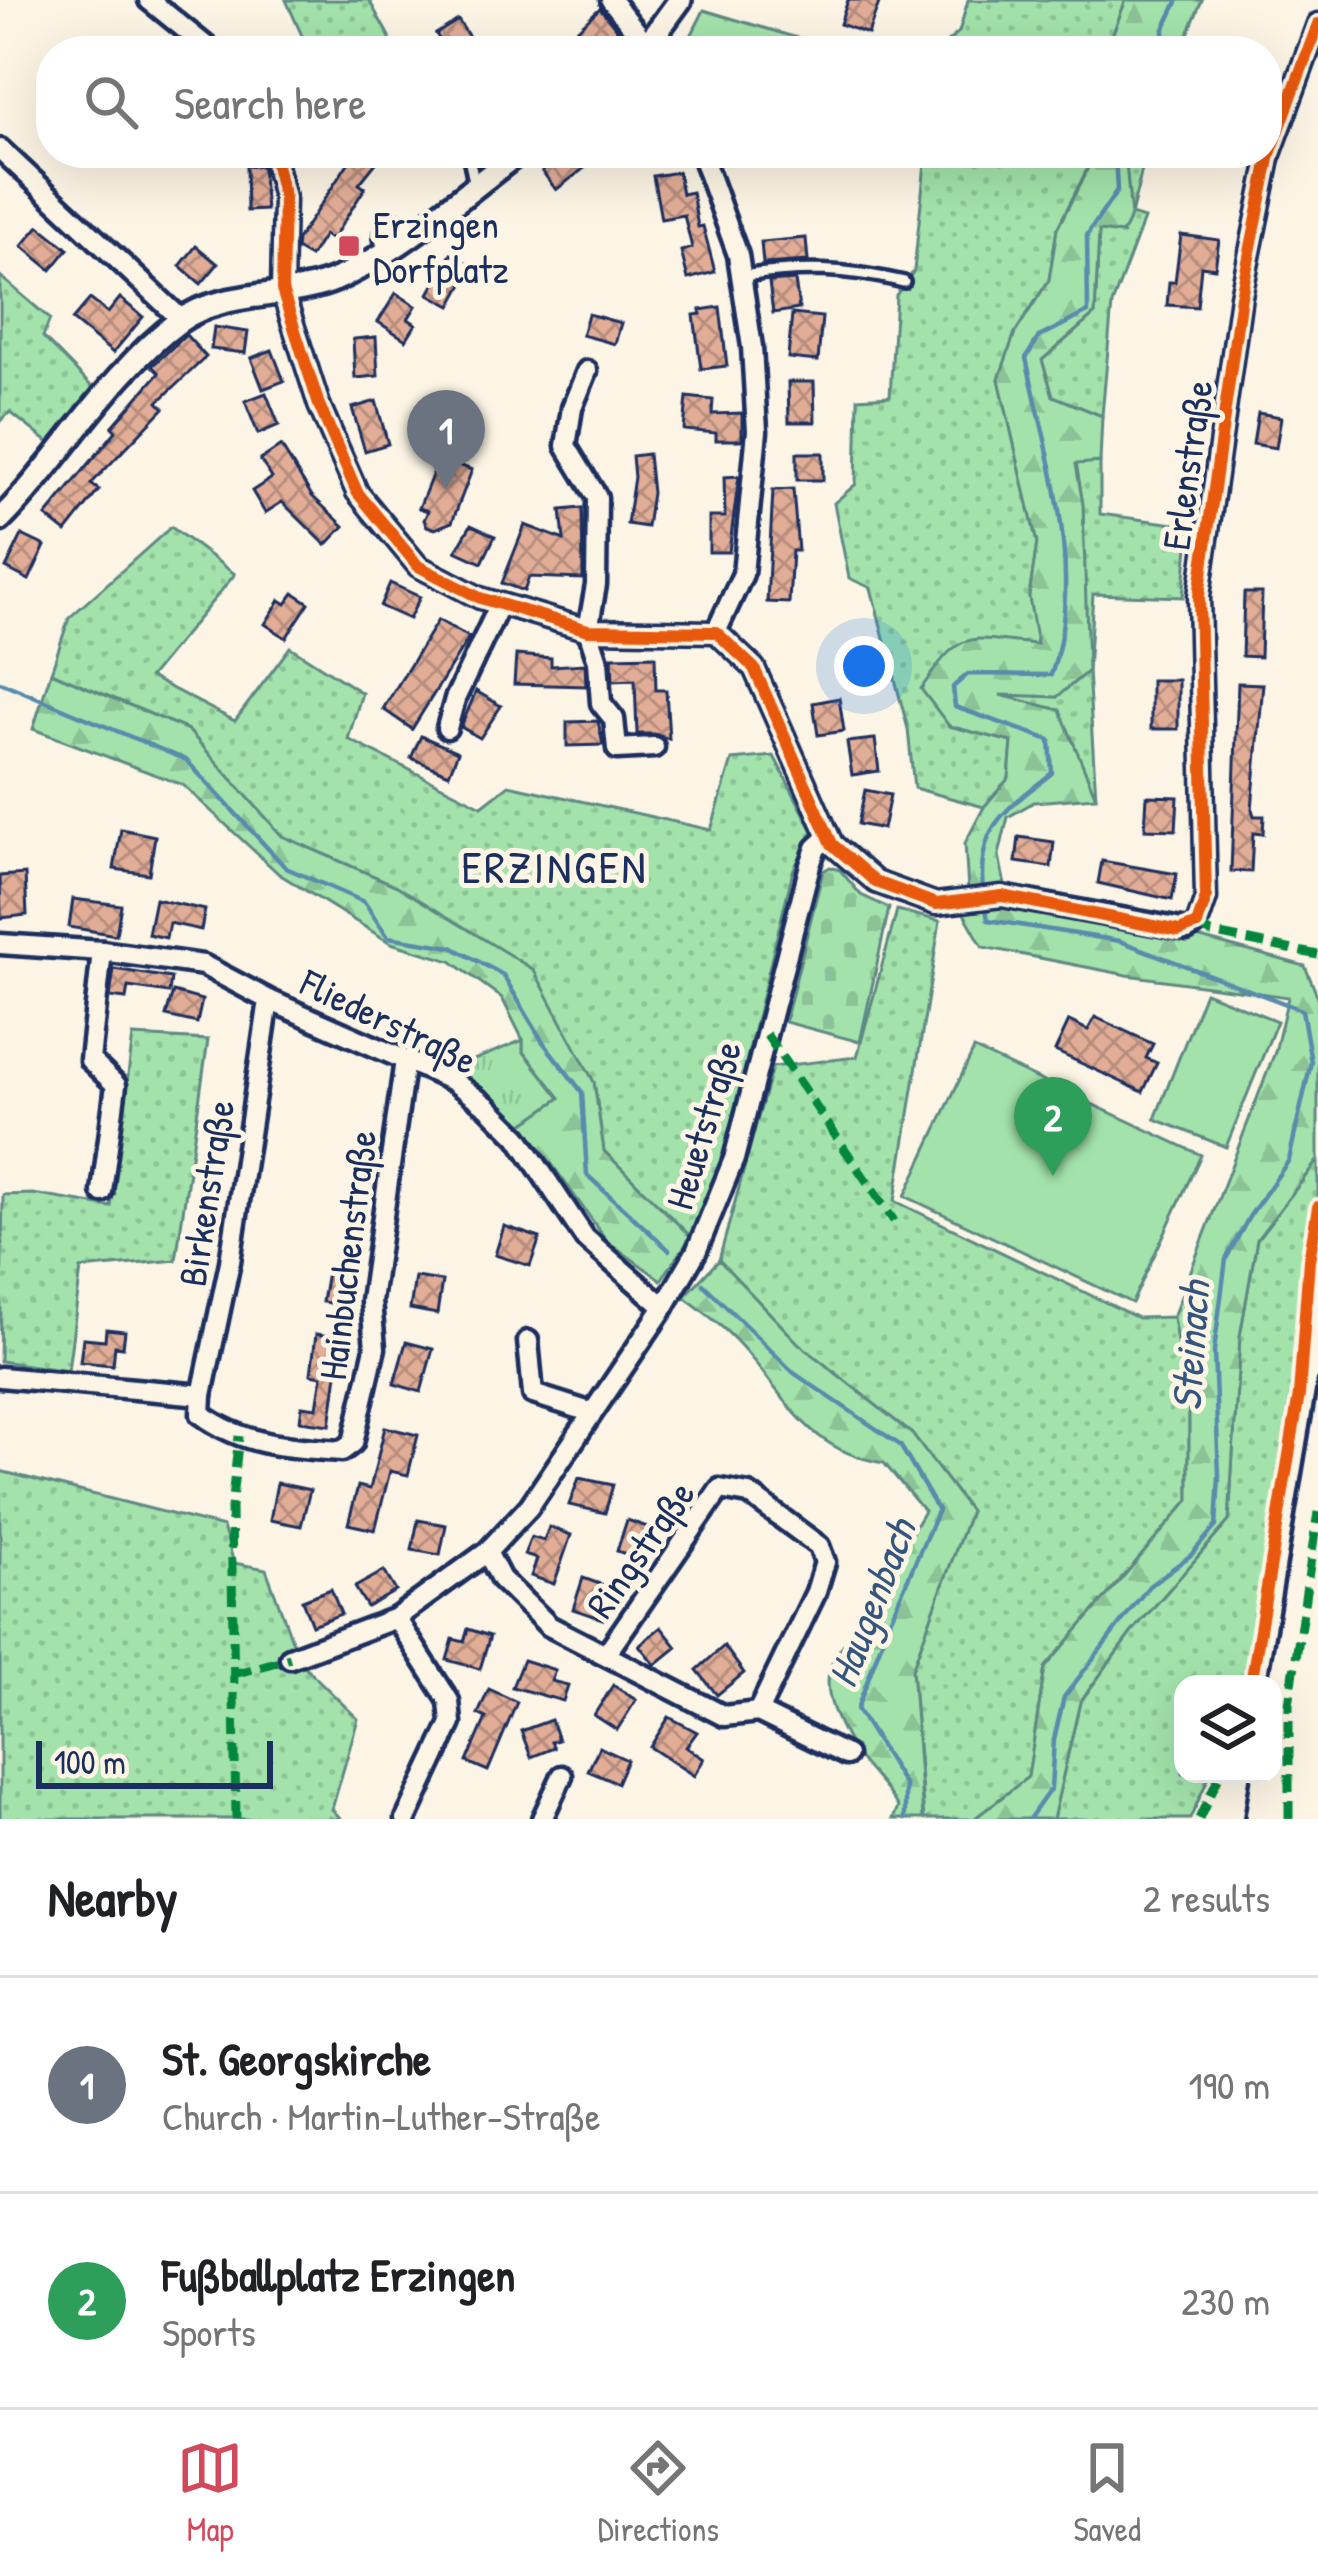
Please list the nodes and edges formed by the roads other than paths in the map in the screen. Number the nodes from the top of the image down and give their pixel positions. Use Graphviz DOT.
graph roads {
  1 [pos="149,0"];
  2 [pos="611,0"];
  3 [pos="680,0"];
  4 [pos="1318,24"];
  5 [pos="193,36"];
  6 [pos="638,36"];
  7 [pos="656,36"];
  8 [pos="1282,122"];
  9 [pos="0,149"];
  10 [pos="277,168"];
  11 [pos="471,168"];
  12 [pos="498,168"];
  13 [pos="706,168"];
  14 [pos="1267,168"];
  15 [pos="475,186"];
  16 [pos="742,277"];
  17 [pos="904,282"];
  18 [pos="282,290"];
  19 [pos="181,320"];
  20 [pos="587,371"];
  21 [pos="0,520"];
  22 [pos="500,604"];
  23 [pos="588,630"];
  24 [pos="716,632"];
  25 [pos="447,728"];
  26 [pos="654,747"];
  27 [pos="829,837"];
  28 [pos="0,944"];
  29 [pos="102,951"];
  30 [pos="269,1000"];
  31 [pos="405,1060"];
  32 [pos="102,1192"];
  33 [pos="664,1307"];
  34 [pos="528,1341"];
  35 [pos="0,1377"];
  36 [pos="202,1396"];
  37 [pos="590,1412"];
  38 [pos="487,1552"];
  39 [pos="396,1618"];
  40 [pos="606,1654"];
  41 [pos="290,1658"];
  42 [pos="758,1712"];
  43 [pos="846,1755"];
  44 [pos="562,1776"];
  45 [pos="409,1818"];
  46 [pos="542,1819"];
  1 -- 5 [label="street"];
  2 -- 6 [label="street"];
  3 -- 7 [label="street"];
  4 -- 8 [label="street, Erlenstraße"];
  9 -- 19 [label="street"];
  10 -- 18 [label="street"];
  11 -- 15 [label="lane"];
  12 -- 15 [label="street"];
  13 -- 16 [label="street"];
  14 -- 27 [label="street, Erlenstraße"];
  15 -- 18 [label="street"];
  16 -- 17 [label="lane"];
  16 -- 24 [label="street"];
  18 -- 19 [label="street"];
  18 -- 22 [label="street"];
  19 -- 21 [label="street"];
  20 -- 23 [label="street"];
  22 -- 23 [label="street"];
  22 -- 25 [label="street"];
  23 -- 24 [label="street"];
  23 -- 26 [label="street"];
  24 -- 27 [label="street"];
  27 -- 33 [label="street, Heuetstraße"];
  28 -- 29 [label="street, Fliederstraße"];
  29 -- 30 [label="street, Fliederstraße"];
  29 -- 32 [label="street"];
  30 -- 31 [label="street, Fliederstraße"];
  30 -- 36 [label="street, Birkenstraße"];
  31 -- 33 [label="street, Fliederstraße"];
  31 -- 36 [label="street, Hainbuchenstraße"];
  33 -- 37 [label="street, Heuetstraße"];
  34 -- 37 [label="street"];
  35 -- 36 [label="street"];
  37 -- 38 [label="street, Heuetstraße"];
  38 -- 39 [label="street, Heuetstraße"];
  38 -- 40 [label="street, Ringstraße"];
  39 -- 41 [label="street, Heuetstraße"];
  39 -- 45 [label="street"];
  40 -- 42 [label="street, Ringstraße"];
  40 -- 42 [label="street, Ringstraße"];
  42 -- 43 [label="street, Ringstraße"];
  44 -- 46 [label="street"];
}
